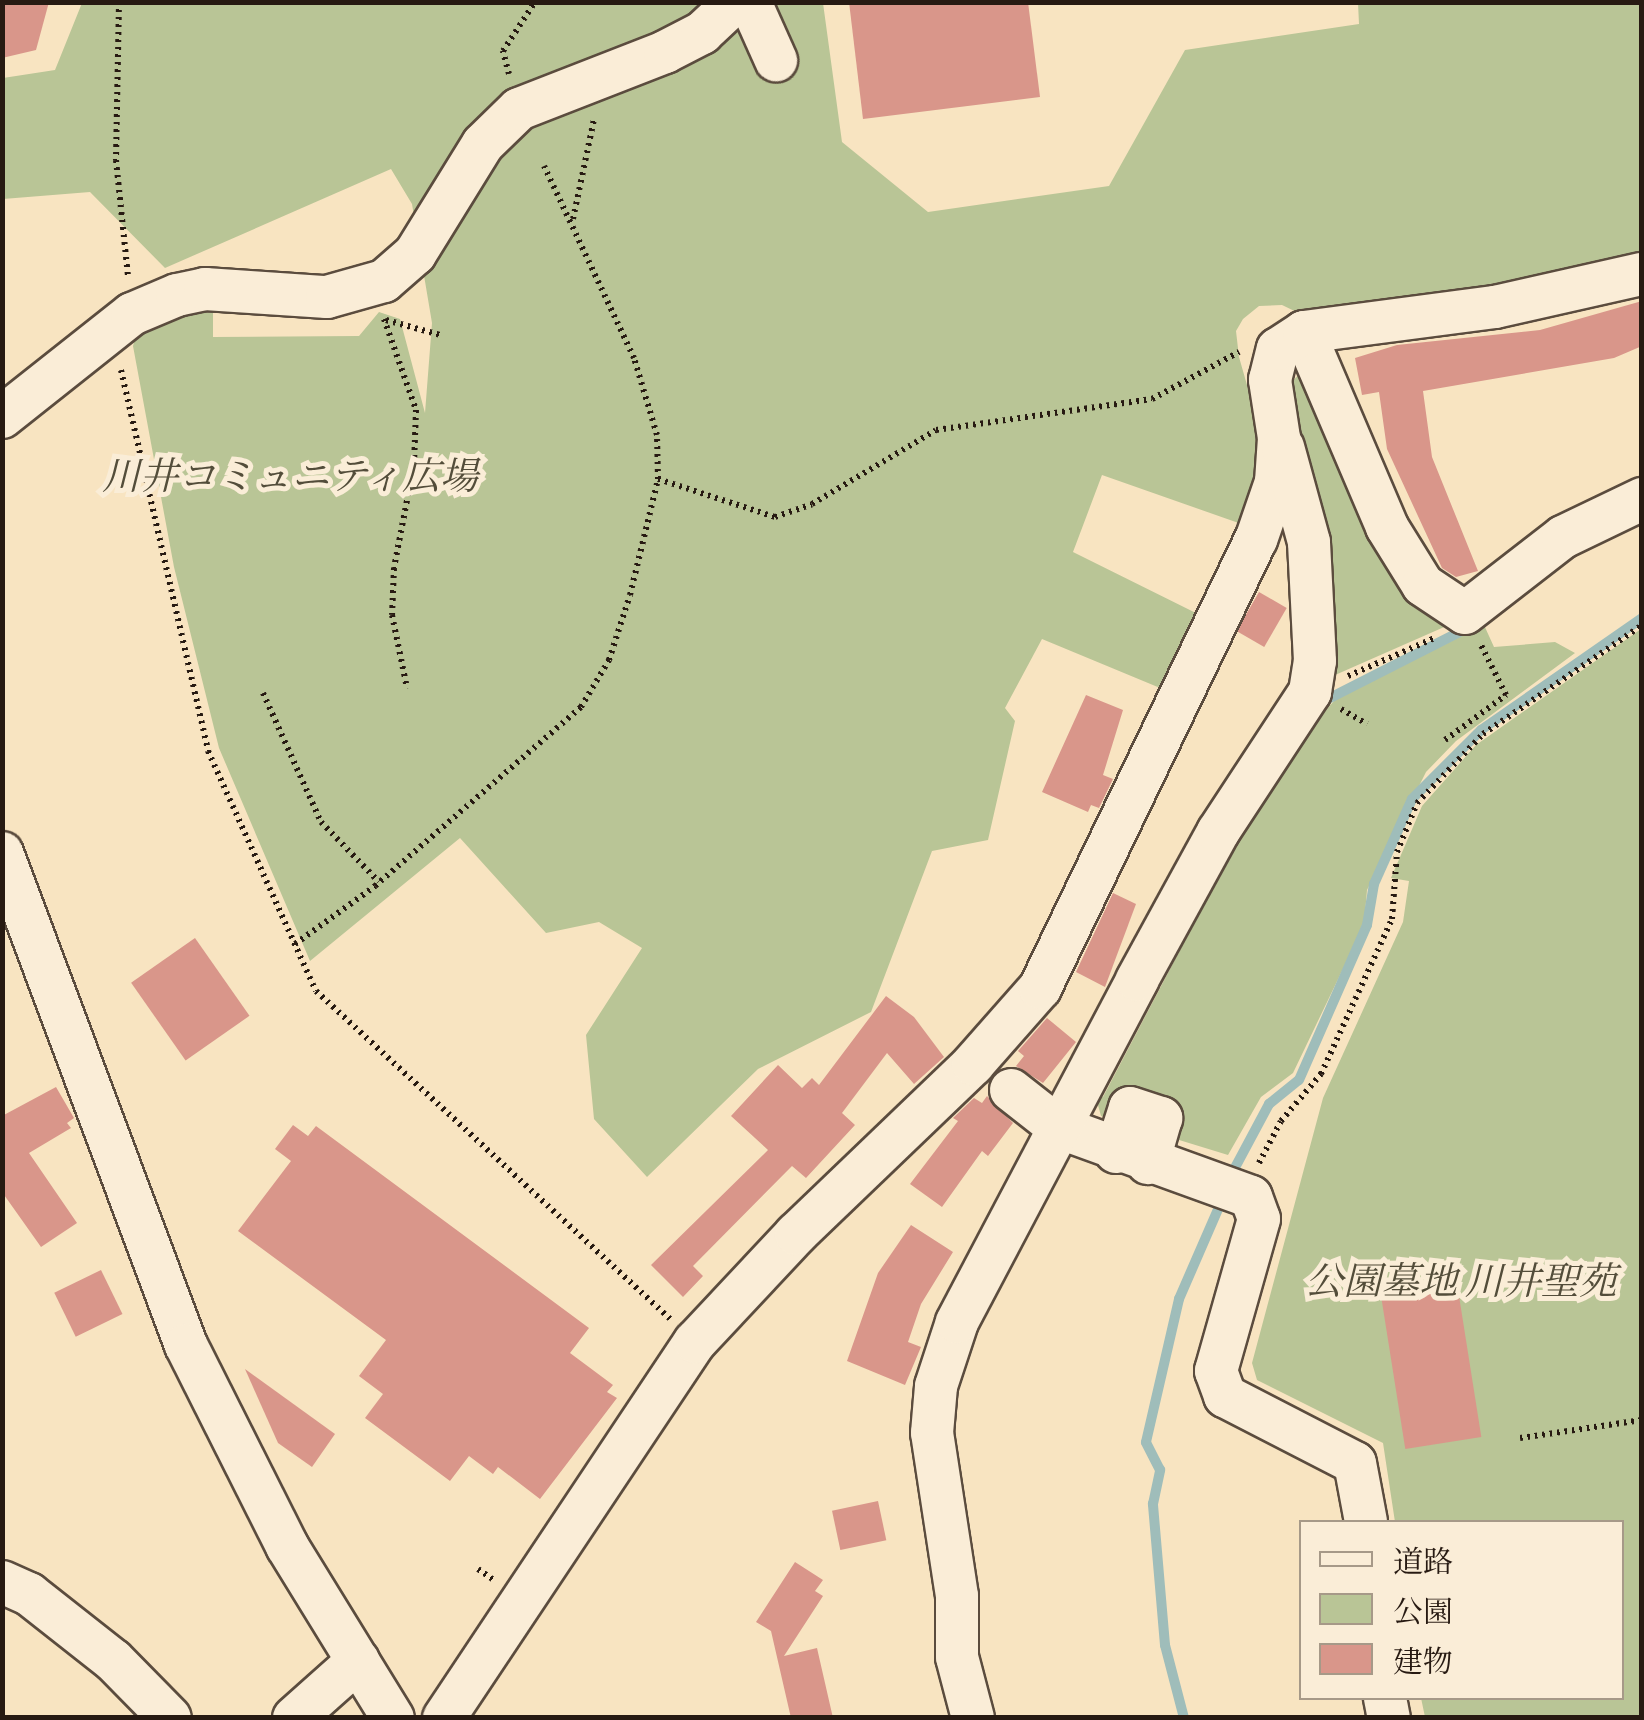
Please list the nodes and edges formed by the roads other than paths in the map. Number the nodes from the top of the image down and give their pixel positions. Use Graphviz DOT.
graph roads {
  1 [pos="735,2"];
  2 [pos="750,2"];
  3 [pos="776,60"];
  4 [pos="1642,274"];
  5 [pos="1304,332"];
  6 [pos="2,417"];
  7 [pos="1279,438"];
  8 [pos="1642,499"];
  9 [pos="3,856"];
  10 [pos="988,1074"];
  11 [pos="1058,1128"];
  12 [pos="1366,1520"];
  13 [pos="2,1582"];
  14 [pos="358,1661"];
  15 [pos="170,1718"];
  16 [pos="294,1718"];
  17 [pos="394,1718"];
  18 [pos="444,1718"];
  19 [pos="973,1718"];
  1 -- 6 [label="street"];
  2 -- 3 [label="street"];
  4 -- 5 [label="street"];
  5 -- 7 [label="street"];
  5 -- 8 [label="street"];
  7 -- 10 [label="street"];
  7 -- 11 [label="street"];
  9 -- 14 [label="street"];
  10 -- 11 [label="street"];
  10 -- 18 [label="street"];
  11 -- 12 [label="street"];
  11 -- 19 [label="street"];
  13 -- 15 [label="street"];
  14 -- 16 [label="street"];
  14 -- 17 [label="street"];
}
